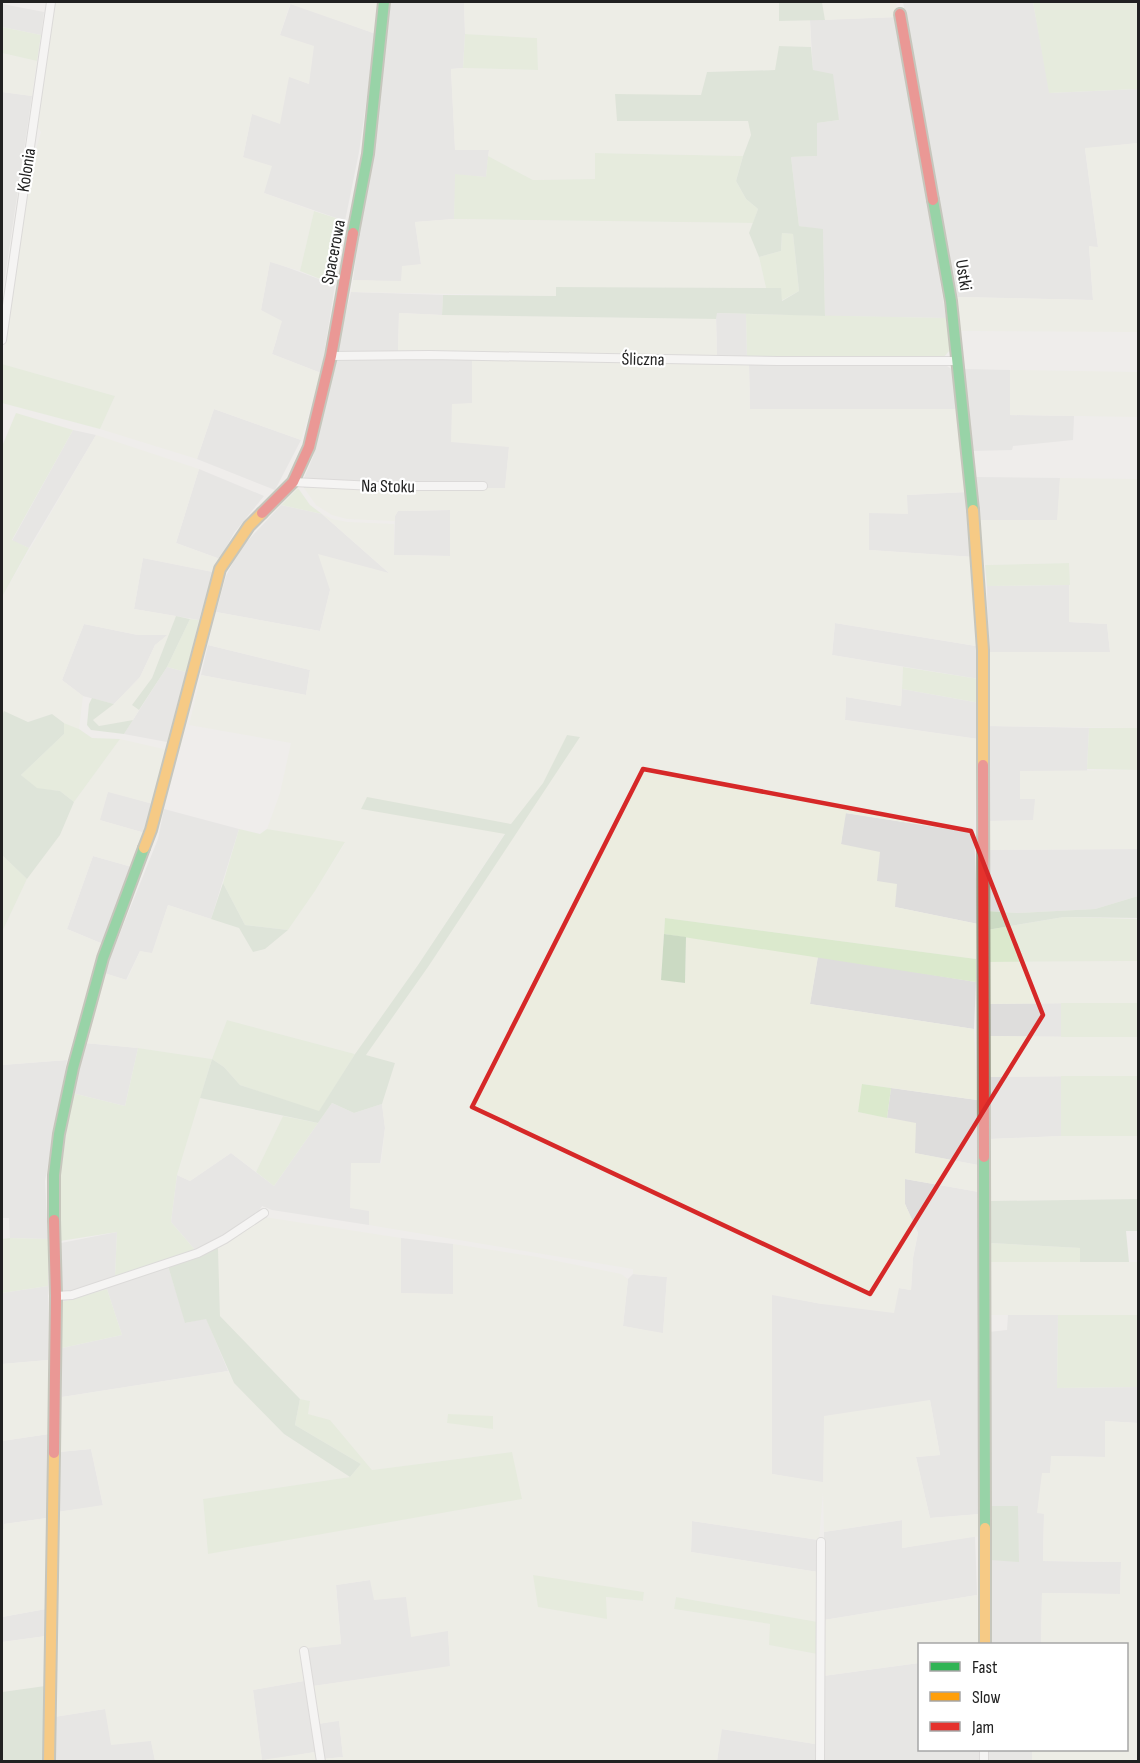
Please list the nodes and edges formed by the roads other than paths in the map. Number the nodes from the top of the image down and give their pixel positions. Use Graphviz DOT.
graph roads {
  1 [pos="51,2"];
  2 [pos="384,2"];
  3 [pos="900,14"];
  4 [pos="2,340"];
  5 [pos="331,356"];
  6 [pos="956,361"];
  7 [pos="293,482"];
  8 [pos="483,486"];
  9 [pos="264,1213"];
  10 [pos="56,1296"];
  11 [pos="821,1542"];
  12 [pos="985,1643"];
  13 [pos="303,1651"];
  14 [pos="49,1761"];
  15 [pos="321,1761"];
  16 [pos="820,1761"];
  1 -- 4 [label="street, Kolonia"];
  2 -- 5 [label="street, Spacerowa"];
  3 -- 6 [label="street, Ustki"];
  5 -- 6 [label="street, Śliczna"];
  5 -- 7 [label="street, Spacerowa"];
  6 -- 12 [label="street, Ustki"];
  7 -- 8 [label="street, Na Stoku"];
  7 -- 10 [label="street, Spacerowa"];
  9 -- 10 [label="street"];
  10 -- 14 [label="street, Spacerowa"];
  11 -- 16 [label="street"];
  13 -- 15 [label="street"];
}
